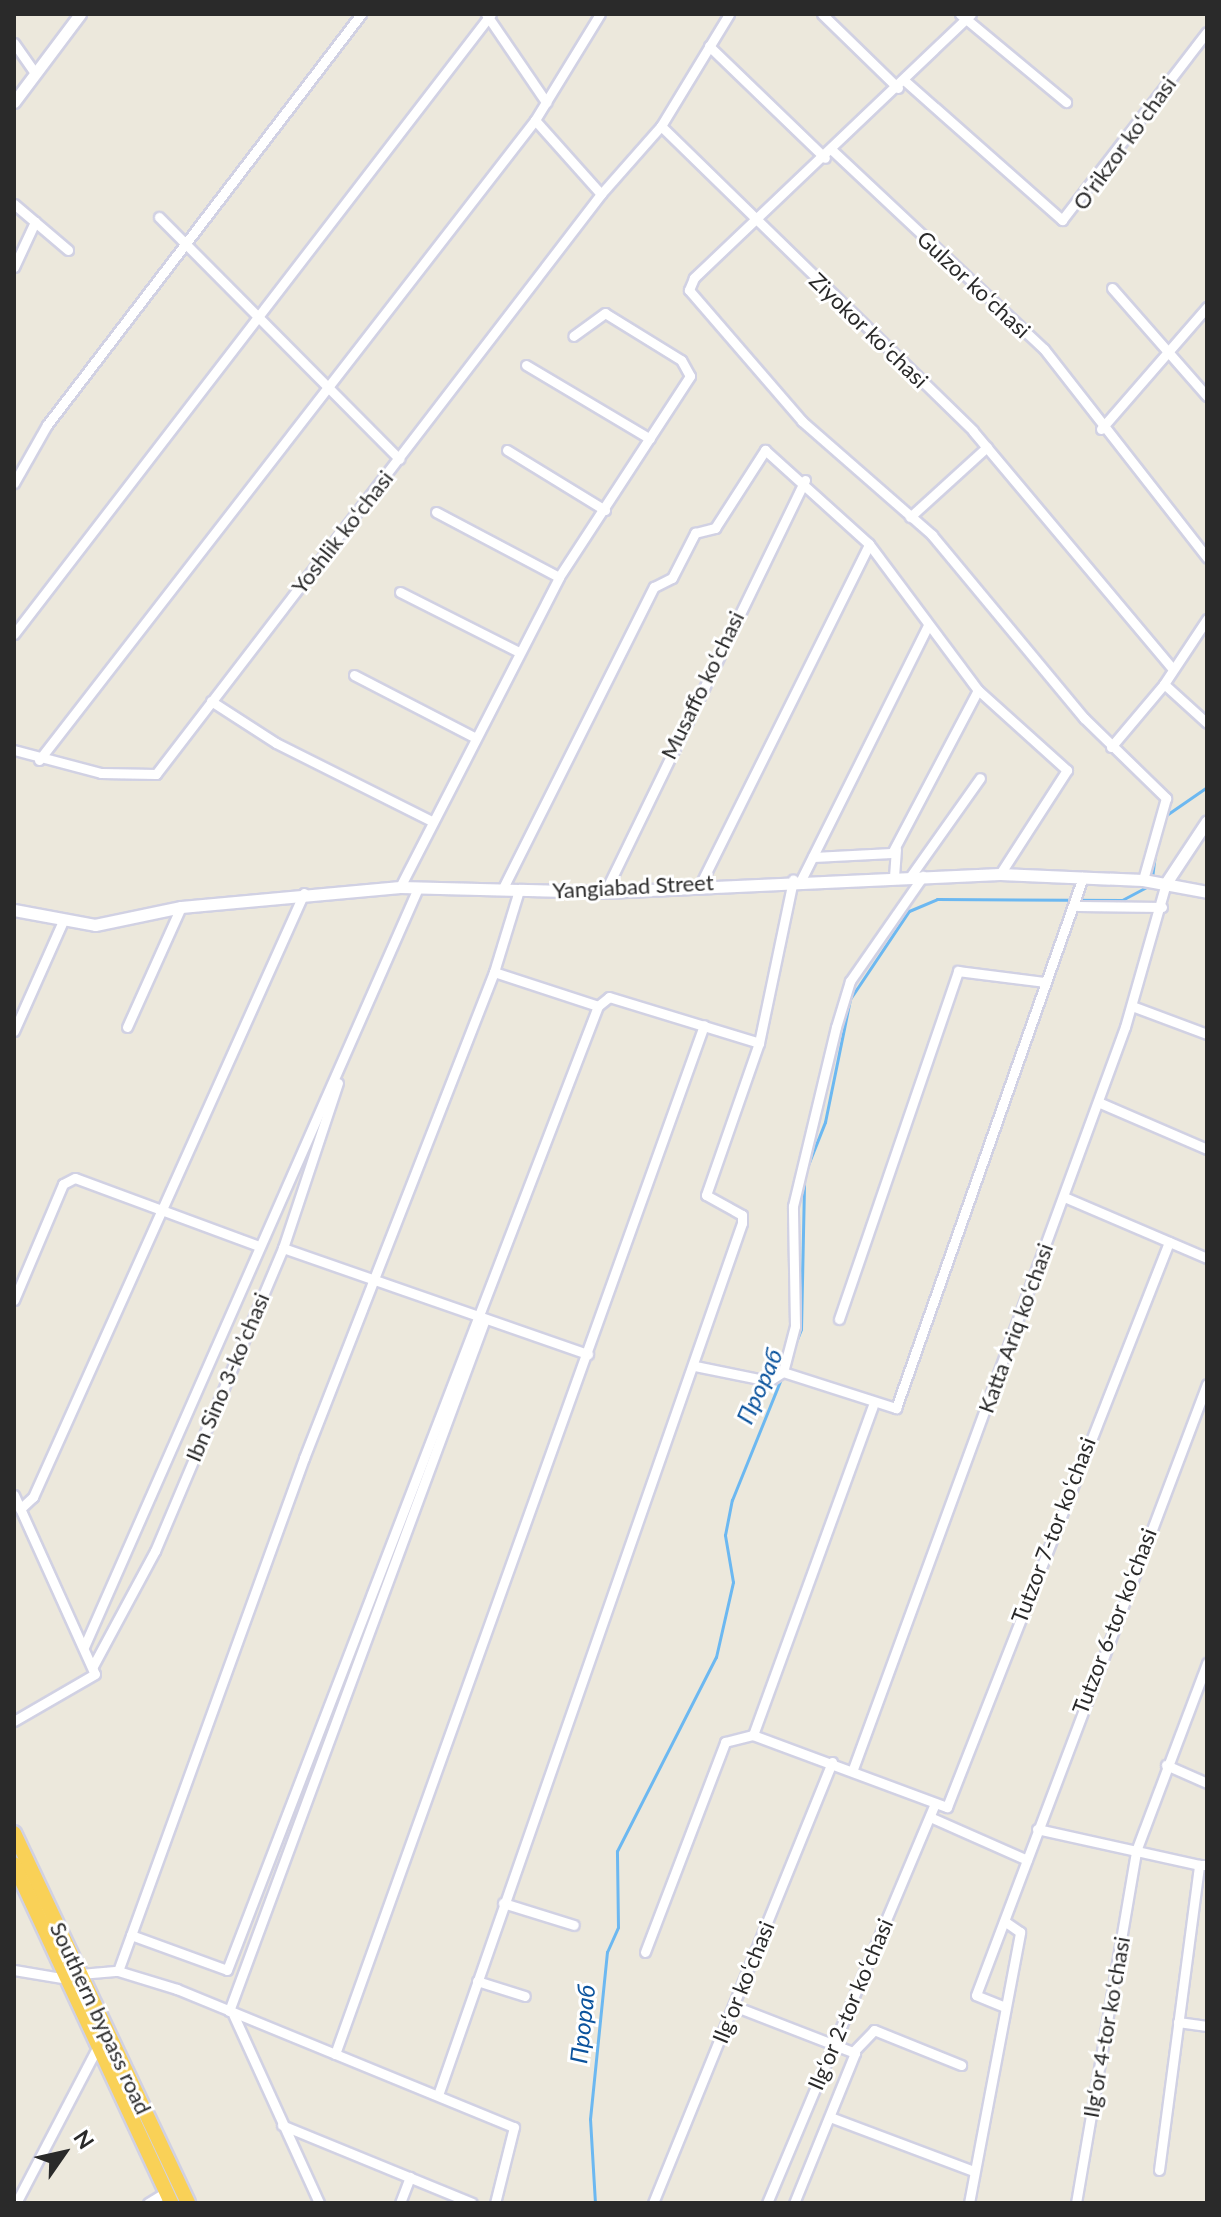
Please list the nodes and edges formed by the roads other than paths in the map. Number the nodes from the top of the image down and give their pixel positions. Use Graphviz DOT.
graph roads {
  1 [pos="80,14"];
  2 [pos="361,14"];
  3 [pos="600,14"];
  4 [pos="729,14"];
  5 [pos="822,14"];
  6 [pos="489,15"];
  7 [pos="965,16"];
  8 [pos="1207,32"];
  9 [pos="14,43"];
  10 [pos="709,46"];
  11 [pos="35,73"];
  12 [pos="901,84"];
  13 [pos="14,102"];
  14 [pos="546,102"];
  15 [pos="1066,102"];
  16 [pos="535,120"];
  17 [pos="661,126"];
  18 [pos="829,154"];
  19 [pos="601,194"];
  20 [pos="14,204"];
  21 [pos="159,217"];
  22 [pos="35,222"];
  23 [pos="757,222"];
  24 [pos="186,244"];
  25 [pos="68,250"];
  26 [pos="14,267"];
  27 [pos="1112,288"];
  28 [pos="1207,307"];
  29 [pos="255,318"];
  30 [pos="573,336"];
  31 [pos="1173,355"];
  32 [pos="526,365"];
  33 [pos="325,390"];
  34 [pos="1207,396"];
  35 [pos="1101,429"];
  36 [pos="650,439"];
  37 [pos="987,447"];
  38 [pos="507,450"];
  39 [pos="399,459"];
  40 [pos="805,480"];
  41 [pos="14,483"];
  42 [pos="605,510"];
  43 [pos="436,512"];
  44 [pos="910,517"];
  45 [pos="869,544"];
  46 [pos="1207,558"];
  47 [pos="559,577"];
  48 [pos="400,592"];
  49 [pos="1207,619"];
  50 [pos="928,625"];
  51 [pos="14,634"];
  52 [pos="517,651"];
  53 [pos="1171,667"];
  54 [pos="354,675"];
  55 [pos="1164,684"];
  56 [pos="978,690"];
  57 [pos="211,701"];
  58 [pos="1207,723"];
  59 [pos="474,737"];
  60 [pos="1111,747"];
  61 [pos="14,750"];
  62 [pos="39,760"];
  63 [pos="980,778"];
  64 [pos="432,821"];
  65 [pos="1207,821"];
  66 [pos="896,849"];
  67 [pos="813,857"];
  68 [pos="1000,874"];
  69 [pos="917,876"];
  70 [pos="894,877"];
  71 [pos="1083,877"];
  72 [pos="797,880"];
  73 [pos="1143,880"];
  74 [pos="701,883"];
  75 [pos="1166,883"];
  76 [pos="400,887"];
  77 [pos="418,888"];
  78 [pos="502,890"];
  79 [pos="519,890"];
  80 [pos="605,892"];
  81 [pos="1207,892"];
  82 [pos="304,893"];
  83 [pos="1078,906"];
  84 [pos="181,907"];
  85 [pos="1162,907"];
  86 [pos="14,910"];
  87 [pos="63,921"];
  88 [pos="494,972"];
  89 [pos="1045,982"];
  90 [pos="598,1006"];
  91 [pos="1132,1006"];
  92 [pos="704,1025"];
  93 [pos="127,1027"];
  94 [pos="14,1031"];
  95 [pos="1207,1034"];
  96 [pos="759,1043"];
  97 [pos="339,1080"];
  98 [pos="1098,1102"];
  99 [pos="1207,1149"];
  100 [pos="1064,1197"];
  101 [pos="164,1206"];
  102 [pos="1169,1242"];
  103 [pos="259,1246"];
  104 [pos="283,1248"];
  105 [pos="1207,1258"];
  106 [pos="374,1281"];
  107 [pos="14,1300"];
  108 [pos="480,1317"];
  109 [pos="839,1319"];
  110 [pos="588,1354"];
  111 [pos="695,1366"];
  112 [pos="787,1374"];
  113 [pos="1207,1384"];
  114 [pos="873,1406"];
  115 [pos="14,1495"];
  116 [pos="20,1509"];
  117 [pos="84,1647"];
  118 [pos="1207,1663"];
  119 [pos="93,1666"];
  120 [pos="14,1721"];
  121 [pos="753,1735"];
  122 [pos="832,1762"];
  123 [pos="1166,1765"];
  124 [pos="853,1769"];
  125 [pos="1207,1783"];
  126 [pos="932,1812"];
  127 [pos="1037,1829"];
  128 [pos="14,1833"];
  129 [pos="1136,1851"];
  130 [pos="1027,1860"];
  131 [pos="14,1864"];
  132 [pos="1203,1865"];
  133 [pos="260,1887"];
  134 [pos="273,1894"];
  135 [pos="503,1903"];
  136 [pos="1004,1921"];
  137 [pos="574,1925"];
  138 [pos="131,1935"];
  139 [pos="645,1952"];
  140 [pos="14,1970"];
  141 [pos="118,1971"];
  142 [pos="74,1977"];
  143 [pos="477,1981"];
  144 [pos="525,1996"];
  145 [pos="734,2006"];
  146 [pos="1005,2007"];
  147 [pos="231,2012"];
  148 [pos="1178,2022"];
  149 [pos="1207,2026"];
  150 [pos="834,2040"];
  151 [pos="98,2046"];
  152 [pos="854,2051"];
  153 [pos="335,2054"];
  154 [pos="961,2065"];
  155 [pos="438,2095"];
  156 [pos="830,2117"];
  157 [pos="282,2125"];
  158 [pos="1159,2170"];
  159 [pos="974,2171"];
  160 [pos="410,2177"];
  161 [pos="169,2197"];
  162 [pos="16,2203"];
  163 [pos="148,2203"];
  164 [pos="188,2203"];
  165 [pos="319,2203"];
  166 [pos="400,2203"];
  167 [pos="472,2203"];
  168 [pos="495,2203"];
  169 [pos="653,2203"];
  170 [pos="767,2203"];
  171 [pos="794,2203"];
  172 [pos="969,2203"];
  173 [pos="1076,2203"];
  1 -- 11 [label="street"];
  2 -- 24 [label="street"];
  3 -- 14 [label="street"];
  4 -- 10 [label="street, Yoshlik koʻchasi"];
  5 -- 12 [label="street"];
  6 -- 14 [label="street"];
  6 -- 29 [label="street"];
  7 -- 12 [label="street"];
  7 -- 15 [label="street"];
  8 -- 12 [label="street, O'rikzor koʻchasi"];
  9 -- 11 [label="street"];
  10 -- 17 [label="street, Yoshlik koʻchasi"];
  10 -- 18 [label="street, Gulzor koʻchasi"];
  11 -- 13 [label="street"];
  12 -- 18 [label="street"];
  14 -- 16 [label="street"];
  16 -- 19 [label="street"];
  16 -- 33 [label="street"];
  17 -- 19 [label="street, Yoshlik koʻchasi"];
  17 -- 23 [label="street, Ziyokor koʻchasi"];
  18 -- 23 [label="street"];
  18 -- 35 [label="street, Gulzor koʻchasi"];
  19 -- 39 [label="street, Yoshlik koʻchasi"];
  20 -- 22 [label="street"];
  21 -- 24 [label="street"];
  22 -- 25 [label="street"];
  22 -- 26 [label="street"];
  23 -- 37 [label="street, Ziyokor koʻchasi"];
  23 -- 44 [label="street"];
  24 -- 29 [label="street"];
  24 -- 41 [label="street"];
  27 -- 31 [label="street"];
  28 -- 31 [label="street"];
  29 -- 33 [label="street"];
  29 -- 51 [label="street"];
  30 -- 36 [label="street"];
  31 -- 34 [label="street"];
  31 -- 35 [label="street"];
  32 -- 36 [label="street"];
  33 -- 39 [label="street"];
  33 -- 62 [label="street"];
  35 -- 46 [label="street, Gulzor koʻchasi"];
  36 -- 42 [label="street"];
  37 -- 44 [label="street"];
  37 -- 53 [label="street, Ziyokor koʻchasi"];
  38 -- 42 [label="street"];
  39 -- 57 [label="street, Yoshlik koʻchasi"];
  40 -- 45 [label="street"];
  40 -- 78 [label="street"];
  40 -- 80 [label="street, Musaffo koʻchasi"];
  42 -- 47 [label="street"];
  43 -- 47 [label="street"];
  44 -- 60 [label="street"];
  45 -- 50 [label="street"];
  45 -- 74 [label="street"];
  47 -- 52 [label="street"];
  48 -- 52 [label="street"];
  49 -- 53 [label="street"];
  50 -- 56 [label="street"];
  50 -- 67 [label="street"];
  52 -- 59 [label="street"];
  53 -- 55 [label="street"];
  54 -- 59 [label="street"];
  55 -- 58 [label="street"];
  55 -- 60 [label="street"];
  56 -- 66 [label="street"];
  56 -- 68 [label="street"];
  57 -- 62 [label="street, Yoshlik koʻchasi"];
  57 -- 64 [label="street"];
  59 -- 64 [label="street"];
  60 -- 73 [label="street"];
  61 -- 62 [label="street, Yoshlik koʻchasi"];
  63 -- 69 [label="street"];
  64 -- 76 [label="street"];
  65 -- 75 [label="street"];
  66 -- 67 [label="street"];
  66 -- 70 [label="street"];
  67 -- 72 [label="street"];
  68 -- 69 [label="street, Yangiabad Street"];
  68 -- 71 [label="street, Yangiabad Street"];
  69 -- 70 [label="street, Yangiabad Street"];
  69 -- 112 [label="street"];
  70 -- 72 [label="street, Yangiabad Street"];
  71 -- 73 [label="street, Yangiabad Street"];
  71 -- 83 [label="street"];
  72 -- 74 [label="street, Yangiabad Street"];
  72 -- 96 [label="street"];
  73 -- 75 [label="street, Yangiabad Street"];
  74 -- 80 [label="street, Yangiabad Street"];
  75 -- 81 [label="street, Yangiabad Street"];
  75 -- 85 [label="street, Katta Ariq koʻchasi"];
  76 -- 77 [label="street, Yangiabad Street"];
  76 -- 82 [label="street, Yangiabad Street"];
  77 -- 78 [label="street, Yangiabad Street"];
  77 -- 97 [label="street, Ibn Sino 3-koʼchasi"];
  78 -- 79 [label="street, Yangiabad Street"];
  79 -- 80 [label="street, Yangiabad Street"];
  79 -- 88 [label="street"];
  82 -- 84 [label="street, Yangiabad Street"];
  82 -- 101 [label="street"];
  83 -- 85 [label="street"];
  83 -- 89 [label="street"];
  84 -- 87 [label="street, Yangiabad Street"];
  84 -- 93 [label="street"];
  85 -- 91 [label="street, Katta Ariq koʻchasi"];
  86 -- 87 [label="street, Yangiabad Street"];
  87 -- 94 [label="street"];
  88 -- 90 [label="street"];
  88 -- 106 [label="street"];
  89 -- 109 [label="street"];
  89 -- 114 [label="street"];
  90 -- 92 [label="street"];
  90 -- 108 [label="street"];
  91 -- 95 [label="street"];
  91 -- 98 [label="street, Katta Ariq koʻchasi"];
  92 -- 96 [label="street"];
  92 -- 110 [label="street"];
  96 -- 111 [label="street"];
  97 -- 103 [label="street, Ibn Sino 3-koʼchasi"];
  97 -- 104 [label="street, Ibn Sino 3-koʼchasi"];
  98 -- 99 [label="street"];
  98 -- 100 [label="street, Katta Ariq koʻchasi"];
  100 -- 102 [label="street"];
  100 -- 124 [label="street, Katta Ariq koʻchasi"];
  101 -- 103 [label="street"];
  101 -- 107 [label="street"];
  101 -- 116 [label="street"];
  102 -- 105 [label="street"];
  102 -- 126 [label="street, Tutzor 7-tor koʻchasi"];
  103 -- 117 [label="street, Ibn Sino 3-koʼchasi"];
  104 -- 106 [label="street"];
  104 -- 119 [label="street, Ibn Sino 3-koʼchasi"];
  106 -- 108 [label="street"];
  106 -- 138 [label="street"];
  108 -- 110 [label="street"];
  108 -- 133 [label="street"];
  108 -- 134 [label="street"];
  110 -- 153 [label="street"];
  111 -- 112 [label="street"];
  111 -- 135 [label="street"];
  112 -- 114 [label="street"];
  113 -- 127 [label="street, Tutzor 6-tor koʻchasi"];
  114 -- 121 [label="street"];
  115 -- 116 [label="street"];
  116 -- 117 [label="street"];
  117 -- 119 [label="street"];
  118 -- 123 [label="street, Ilgʻor 4-tor koʻchasi"];
  119 -- 120 [label="street, Ibn Sino 3-koʼchasi"];
  121 -- 122 [label="street"];
  121 -- 139 [label="street"];
  122 -- 124 [label="street"];
  122 -- 145 [label="street, Ilgʻor koʻchasi"];
  123 -- 125 [label="street"];
  123 -- 129 [label="street, Ilgʻor 4-tor koʻchasi"];
  124 -- 126 [label="street"];
  126 -- 130 [label="street"];
  126 -- 150 [label="street, Ilgʻor 2-tor koʻchasi"];
  127 -- 129 [label="street"];
  127 -- 130 [label="street, Tutzor 6-tor koʻchasi"];
  128 -- 142 [label="highway, Southern bypass road"];
  129 -- 132 [label="street"];
  129 -- 173 [label="street, Ilgʻor 4-tor koʻchasi"];
  130 -- 136 [label="street, Tutzor 6-tor koʻchasi"];
  131 -- 142 [label="highway, Southern bypass road"];
  132 -- 148 [label="street"];
  133 -- 134 [label="street"];
  133 -- 138 [label="street"];
  134 -- 147 [label="street"];
  135 -- 137 [label="street"];
  135 -- 143 [label="street"];
  136 -- 146 [label="street"];
  136 -- 146 [label="street, Tutzor 6-tor koʻchasi"];
  138 -- 141 [label="street"];
  140 -- 142 [label="street"];
  141 -- 142 [label="street"];
  141 -- 147 [label="street"];
  142 -- 151 [label="highway, Southern bypass road"];
  142 -- 164 [label="highway, Southern bypass road"];
  143 -- 144 [label="street"];
  143 -- 155 [label="street"];
  145 -- 150 [label="street"];
  145 -- 169 [label="street, Ilgʻor koʻchasi"];
  146 -- 159 [label="street"];
  147 -- 153 [label="street"];
  147 -- 157 [label="street"];
  148 -- 149 [label="street"];
  148 -- 158 [label="street"];
  150 -- 152 [label="street"];
  150 -- 170 [label="street, Ilgʻor 2-tor koʻchasi"];
  151 -- 161 [label="highway, Southern bypass road"];
  151 -- 162 [label="street"];
  152 -- 154 [label="street"];
  152 -- 156 [label="street"];
  153 -- 155 [label="street"];
  155 -- 168 [label="street"];
  156 -- 159 [label="street"];
  156 -- 171 [label="street"];
  157 -- 160 [label="street"];
  157 -- 165 [label="street"];
  159 -- 172 [label="street"];
  160 -- 166 [label="street"];
  160 -- 167 [label="street"];
  161 -- 163 [label="street"];
}
